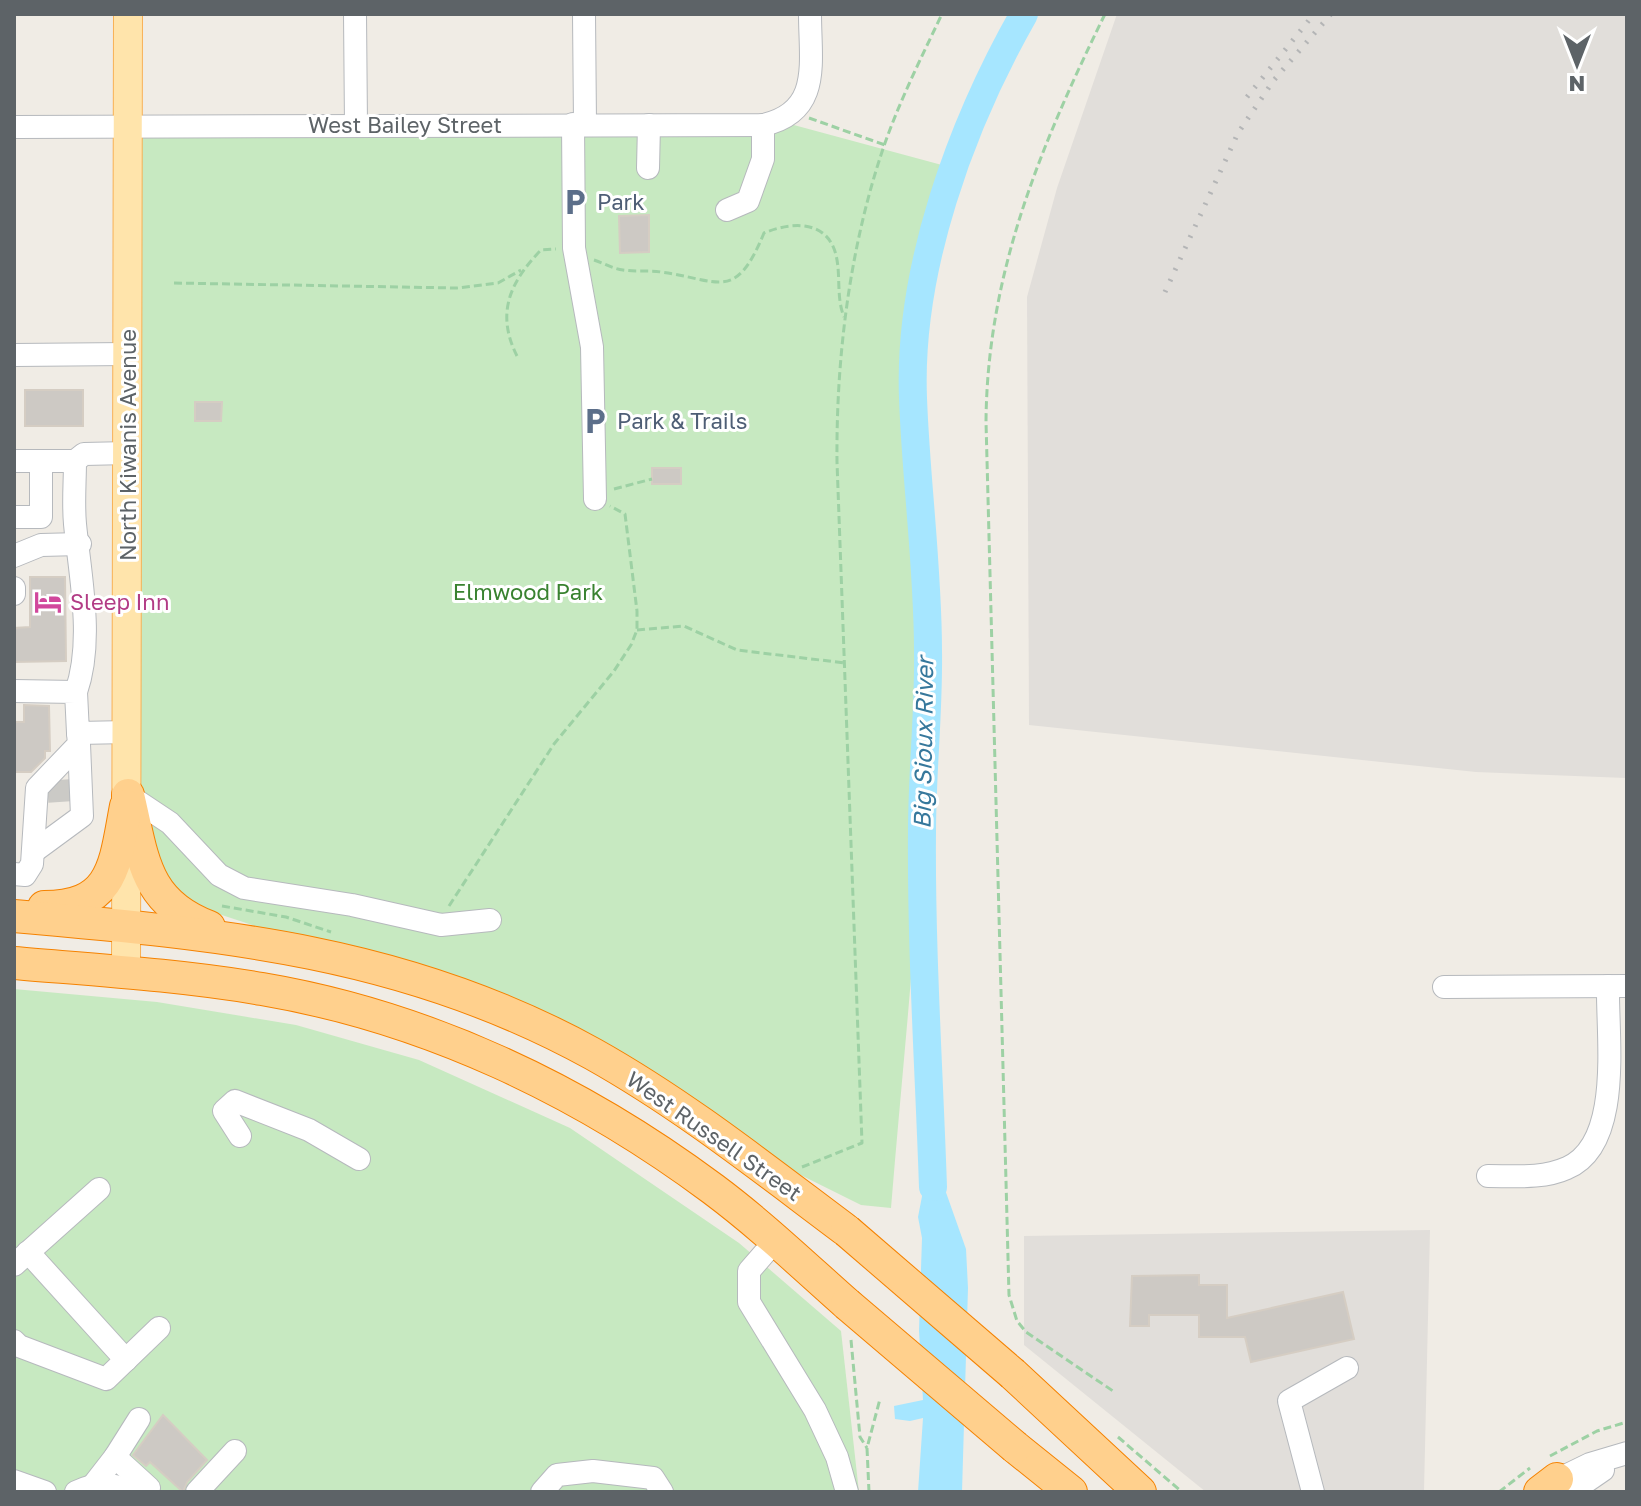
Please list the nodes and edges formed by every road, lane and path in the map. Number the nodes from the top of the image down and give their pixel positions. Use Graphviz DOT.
graph roads {
  1 [pos="128,14"];
  2 [pos="355,14"];
  3 [pos="584,14"];
  4 [pos="810,14"];
  5 [pos="942,14"];
  6 [pos="1105,14"];
  7 [pos="794,114"];
  8 [pos="579,124"];
  9 [pos="649,125"];
  10 [pos="763,125"];
  11 [pos="129,126"];
  12 [pos="356,126"];
  13 [pos="14,127"];
  14 [pos="885,145"];
  15 [pos="648,168"];
  16 [pos="727,210"];
  17 [pos="575,255"];
  18 [pos="525,269"];
  19 [pos="174,283"];
  20 [pos="845,321"];
  21 [pos="128,354"];
  22 [pos="14,355"];
  23 [pos="517,356"];
  24 [pos="128,453"];
  25 [pos="14,461"];
  26 [pos="41,461"];
  27 [pos="75,461"];
  28 [pos="652,479"];
  29 [pos="595,494"];
  30 [pos="625,514"];
  31 [pos="14,517"];
  32 [pos="41,517"];
  33 [pos="80,544"];
  34 [pos="41,545"];
  35 [pos="14,556"];
  36 [pos="637,630"];
  37 [pos="845,663"];
  38 [pos="14,691"];
  39 [pos="76,692"];
  40 [pos="128,732"];
  41 [pos="78,738"];
  42 [pos="128,795"];
  43 [pos="24,820"];
  44 [pos="33,852"];
  45 [pos="20,874"];
  46 [pos="14,907"];
  47 [pos="14,916"];
  48 [pos="490,920"];
  49 [pos="441,925"];
  50 [pos="128,926"];
  51 [pos="262,941"];
  52 [pos="14,963"];
  53 [pos="126,972"];
  54 [pos="1618,986"];
  55 [pos="1444,987"];
  56 [pos="240,1136"];
  57 [pos="359,1159"];
  58 [pos="802,1168"];
  59 [pos="1488,1176"];
  60 [pos="99,1189"];
  61 [pos="775,1241"];
  62 [pos="21,1258"];
  63 [pos="159,1328"];
  64 [pos="851,1336"];
  65 [pos="14,1341"];
  66 [pos="126,1360"];
  67 [pos="1347,1368"];
  68 [pos="1113,1391"];
  69 [pos="880,1399"];
  70 [pos="139,1419"];
  71 [pos="1627,1422"];
  72 [pos="867,1448"];
  73 [pos="235,1451"];
  74 [pos="1627,1454"];
  75 [pos="115,1457"];
  76 [pos="14,1481"];
  77 [pos="85,1488"];
  78 [pos="1551,1489"];
  79 [pos="146,1491"];
  80 [pos="45,1492"];
  81 [pos="197,1492"];
  82 [pos="542,1492"];
  83 [pos="662,1492"];
  84 [pos="847,1492"];
  85 [pos="869,1492"];
  86 [pos="1071,1492"];
  87 [pos="1140,1492"];
  88 [pos="1313,1492"];
  89 [pos="1499,1492"];
  1 -- 11 [label="main road, North Kiwanis Avenue"];
  2 -- 12 [label="street"];
  3 -- 8 [label="street"];
  4 -- 7 [label="street"];
  5 -- 14 [label="path"];
  6 -- 68 [label="path"];
  7 -- 10 [label="street, West Bailey Street"];
  7 -- 14 [label="path"];
  8 -- 9 [label="street, West Bailey Street"];
  8 -- 12 [label="street, West Bailey Street"];
  8 -- 17 [label="street"];
  9 -- 10 [label="street, West Bailey Street"];
  9 -- 15 [label="street"];
  10 -- 16 [label="street"];
  11 -- 12 [label="street, West Bailey Street"];
  11 -- 13 [label="street, West Bailey Street"];
  11 -- 21 [label="main road, North Kiwanis Avenue"];
  14 -- 20 [label="path"];
  17 -- 18 [label="path"];
  17 -- 20 [label="path"];
  17 -- 29 [label="street"];
  18 -- 19 [label="path"];
  18 -- 23 [label="path"];
  20 -- 37 [label="path"];
  21 -- 22 [label="street"];
  21 -- 24 [label="main road, North Kiwanis Avenue"];
  24 -- 27 [label="street"];
  24 -- 40 [label="main road, North Kiwanis Avenue"];
  25 -- 26 [label="street"];
  26 -- 27 [label="street"];
  26 -- 32 [label="street"];
  27 -- 33 [label="street"];
  28 -- 29 [label="path"];
  30 -- 36 [label="path"];
  31 -- 32 [label="street"];
  32 -- 34 [label="street"];
  33 -- 34 [label="street"];
  33 -- 39 [label="street"];
  34 -- 35 [label="street"];
  36 -- 37 [label="path"];
  36 -- 49 [label="path"];
  37 -- 58 [label="path"];
  38 -- 39 [label="street"];
  39 -- 41 [label="street"];
  40 -- 41 [label="street"];
  40 -- 42 [label="main road, North Kiwanis Avenue"];
  41 -- 43 [label="street"];
  41 -- 44 [label="street"];
  42 -- 46 [label="highway"];
  42 -- 49 [label="street"];
  42 -- 50 [label="main road, North Kiwanis Avenue"];
  42 -- 51 [label="highway"];
  43 -- 44 [label="street"];
  44 -- 45 [label="street"];
  47 -- 50 [label="highway, West Russell Street"];
  48 -- 49 [label="street"];
  50 -- 51 [label="highway, West Russell Street"];
  50 -- 53 [label="main road, North Kiwanis Avenue"];
  51 -- 87 [label="highway, West Russell Street, bridge"];
  52 -- 53 [label="highway, West Russell Street"];
  53 -- 61 [label="highway, West Russell Street"];
  54 -- 55 [label="street"];
  54 -- 59 [label="street"];
  56 -- 57 [label="street"];
  60 -- 62 [label="street"];
  61 -- 84 [label="street"];
  61 -- 86 [label="highway, West Russell Street, bridge"];
  62 -- 66 [label="street"];
  63 -- 66 [label="street"];
  64 -- 72 [label="path"];
  65 -- 66 [label="street"];
  67 -- 88 [label="street"];
  69 -- 72 [label="path"];
  70 -- 75 [label="street"];
  71 -- 89 [label="path"];
  72 -- 85 [label="path"];
  73 -- 81 [label="street"];
  74 -- 78 [label="street"];
  75 -- 77 [label="street"];
  75 -- 79 [label="street"];
  76 -- 80 [label="street"];
  77 -- 79 [label="street"];
  82 -- 83 [label="street"];
}
